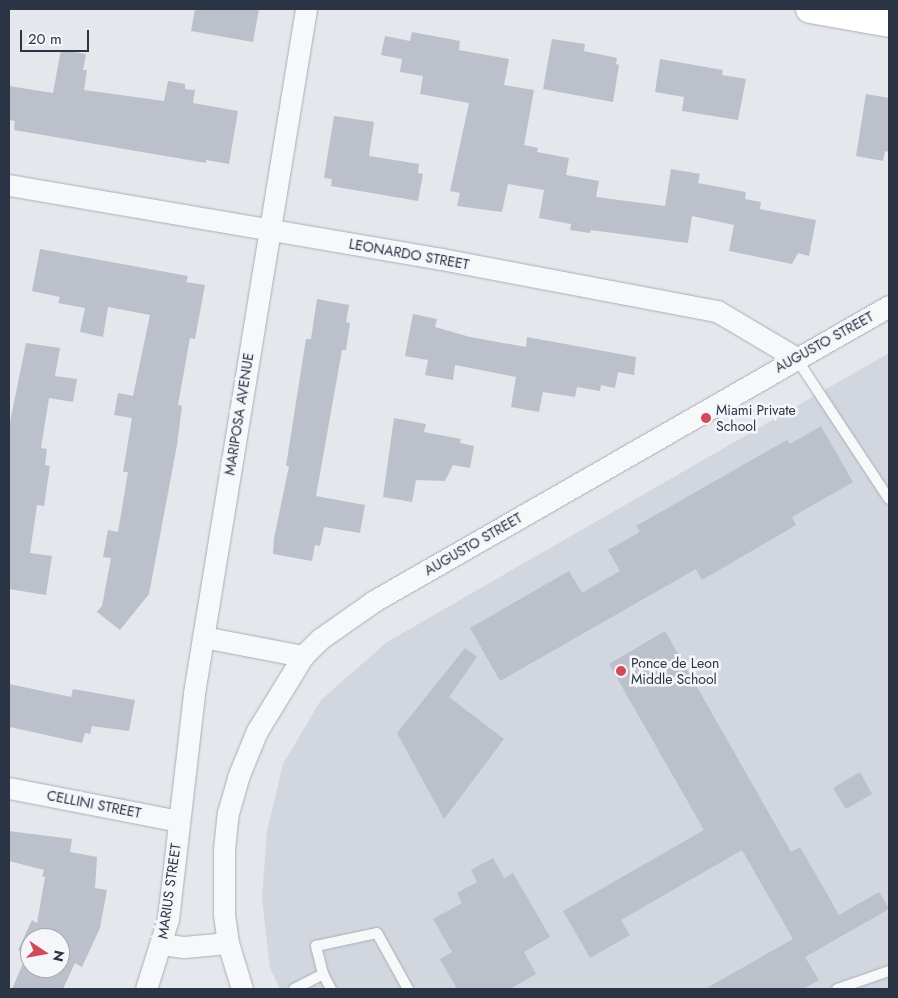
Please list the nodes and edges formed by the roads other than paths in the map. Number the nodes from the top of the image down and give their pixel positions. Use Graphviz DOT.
graph roads {
  1 [pos="306,9"];
  2 [pos="810,9"];
  3 [pos="889,23"];
  4 [pos="9,185"];
  5 [pos="269,231"];
  6 [pos="889,306"];
  7 [pos="796,358"];
  8 [pos="889,499"];
  9 [pos="203,637"];
  10 [pos="303,656"];
  11 [pos="9,788"];
  12 [pos="179,821"];
  13 [pos="228,943"];
  14 [pos="162,944"];
  15 [pos="889,971"];
  16 [pos="323,974"];
  17 [pos="146,989"];
  18 [pos="242,989"];
  19 [pos="294,989"];
  20 [pos="331,989"];
  21 [pos="408,989"];
  22 [pos="837,989"];
  1 -- 5 [label="street, MARIPOSA AVENUE"];
  2 -- 3 [label="street"];
  4 -- 5 [label="street, LEONARDO STREET"];
  5 -- 7 [label="street, LEONARDO STREET"];
  5 -- 9 [label="street, MARIPOSA AVENUE"];
  6 -- 7 [label="street, AUGUSTO STREET"];
  7 -- 8 [label="lane"];
  7 -- 10 [label="street, AUGUSTO STREET"];
  9 -- 10 [label="street"];
  9 -- 12 [label="street, MARIPOSA AVENUE"];
  10 -- 13 [label="street, AUGUSTO STREET"];
  11 -- 12 [label="street, CELLINI STREET"];
  12 -- 14 [label="street, MARIUS STREET"];
  13 -- 14 [label="street"];
  13 -- 18 [label="street, AUGUSTO STREET"];
  14 -- 17 [label="street, MARIUS STREET"];
  15 -- 22 [label="lane"];
  16 -- 19 [label="lane"];
  16 -- 20 [label="lane"];
  16 -- 21 [label="lane"];
}
